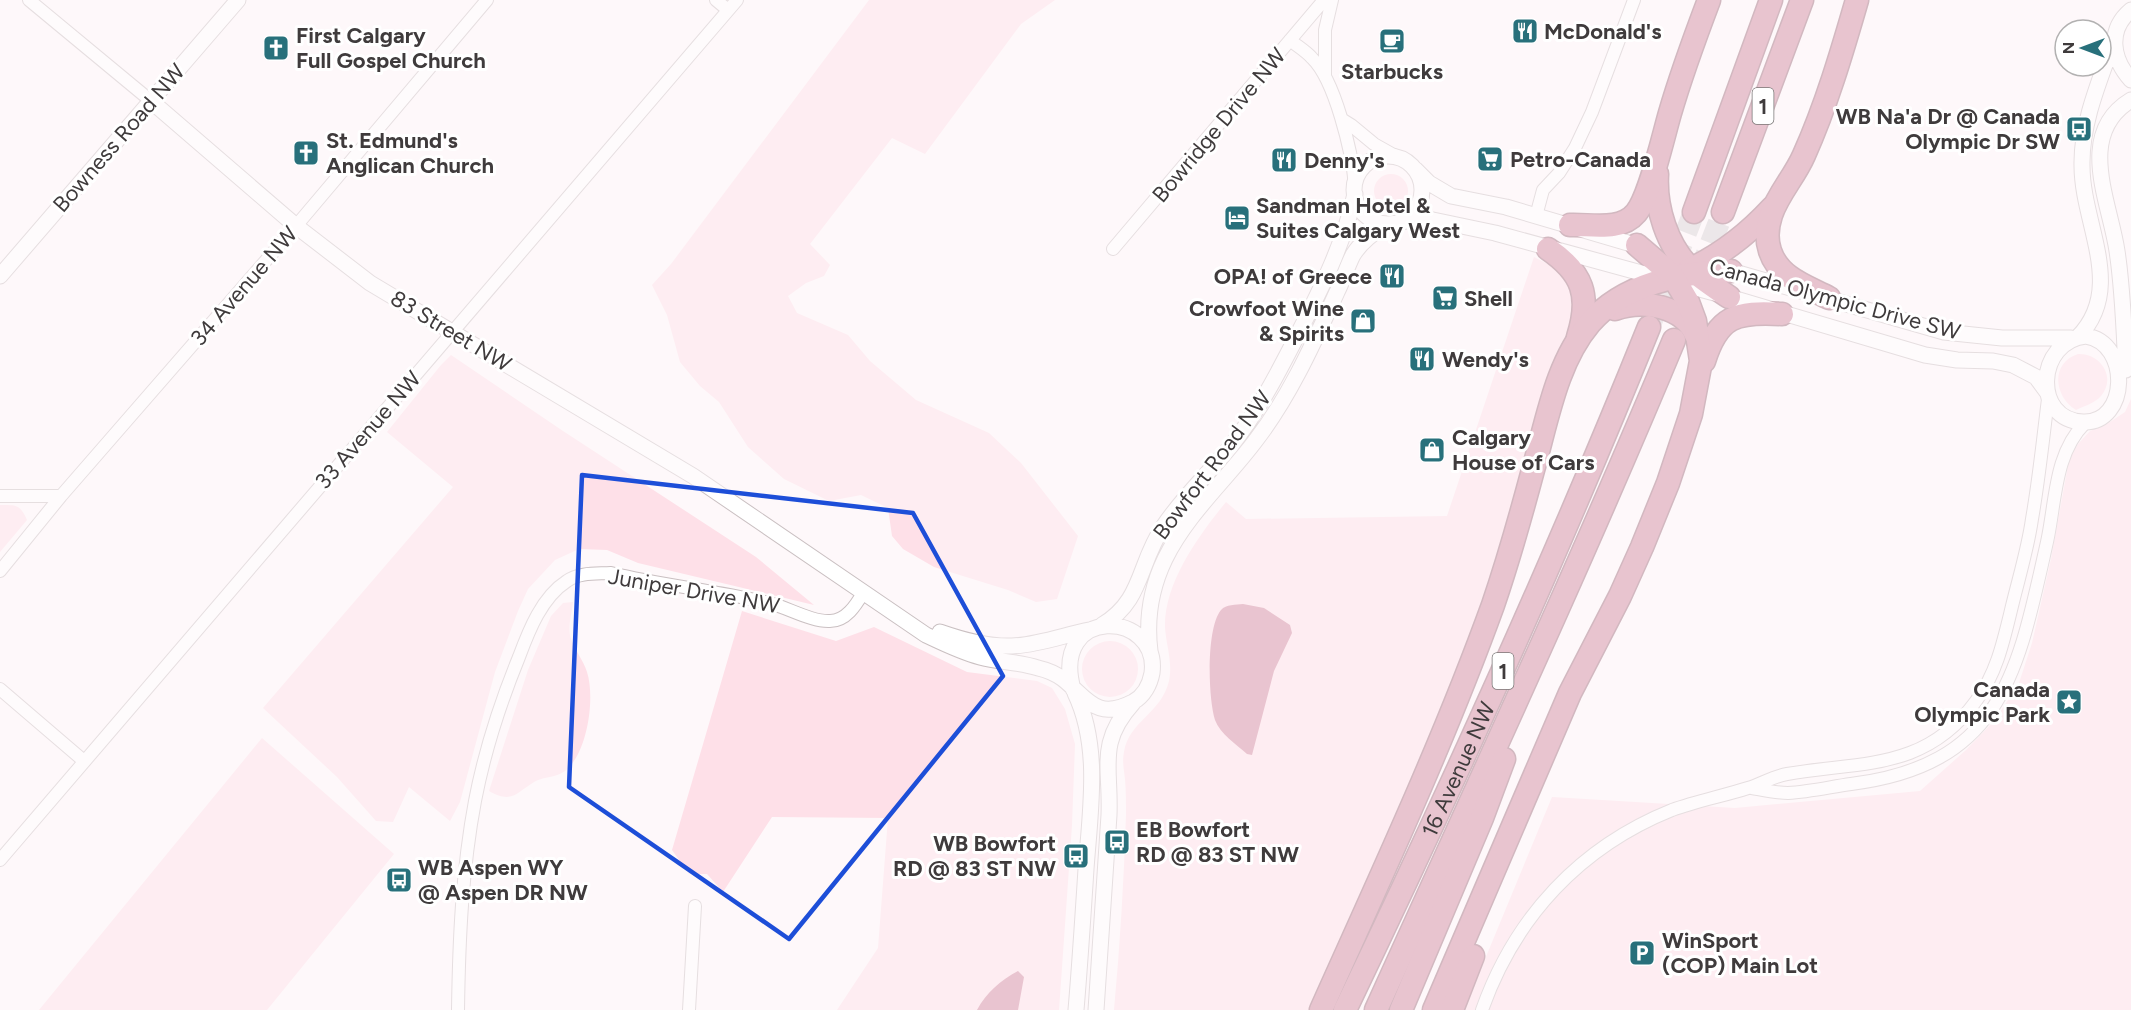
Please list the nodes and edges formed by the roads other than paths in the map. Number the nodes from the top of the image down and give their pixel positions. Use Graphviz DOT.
graph roads {
  1 [pos="29,0"];
  2 [pos="238,0"];
  3 [pos="487,0"];
  4 [pos="716,0"];
  5 [pos="737,0"];
  6 [pos="1324,0"];
  7 [pos="1332,0"];
  8 [pos="1634,0"];
  9 [pos="1709,0"];
  10 [pos="1771,0"];
  11 [pos="1802,0"];
  12 [pos="1857,0"];
  13 [pos="728,10"];
  14 [pos="2131,10"];
  15 [pos="1290,40"];
  16 [pos="2113,43"];
  17 [pos="2100,78"];
  18 [pos="1325,79"];
  19 [pos="2131,80"];
  20 [pos="2131,100"];
  21 [pos="151,101"];
  22 [pos="1343,120"];
  23 [pos="1664,134"];
  24 [pos="1399,158"];
  25 [pos="1415,169"];
  26 [pos="1355,190"];
  27 [pos="1779,200"];
  28 [pos="1694,212"];
  29 [pos="1723,212"];
  30 [pos="1536,216"];
  31 [pos="1393,223"];
  32 [pos="1570,225"];
  33 [pos="296,226"];
  34 [pos="1637,245"];
  35 [pos="1113,249"];
  36 [pos="1548,249"];
  37 [pos="1731,271"];
  38 [pos="1679,273"];
  39 [pos="0,276"];
  40 [pos="1729,297"];
  41 [pos="1829,298"];
  42 [pos="1782,314"];
  43 [pos="1599,315"];
  44 [pos="1649,327"];
  45 [pos="452,332"];
  46 [pos="2074,337"];
  47 [pos="1674,340"];
  48 [pos="1576,343"];
  49 [pos="1700,345"];
  50 [pos="2126,370"];
  51 [pos="1700,371"];
  52 [pos="2048,396"];
  53 [pos="2085,423"];
  54 [pos="0,496"];
  55 [pos="61,496"];
  56 [pos="0,571"];
  57 [pos="864,593"];
  58 [pos="904,620"];
  59 [pos="1553,621"];
  60 [pos="1096,628"];
  61 [pos="1151,657"];
  62 [pos="0,689"];
  63 [pos="1073,689"];
  64 [pos="1570,693"];
  65 [pos="1135,701"];
  66 [pos="84,761"];
  67 [pos="1750,788"];
  68 [pos="0,860"];
  69 [pos="695,906"];
  70 [pos="458,1010"];
  71 [pos="689,1010"];
  72 [pos="1076,1010"];
  73 [pos="1096,1010"];
  74 [pos="1321,1010"];
  75 [pos="1345,1010"];
  76 [pos="1376,1010"];
  77 [pos="1401,1010"];
  78 [pos="1434,1010"];
  79 [pos="1452,1010"];
  80 [pos="1482,1010"];
  1 -- 21 [label="street, 83 Street NW"];
  2 -- 21 [label="street, Bowness Road NW"];
  3 -- 33 [label="street, 34 Avenue NW"];
  4 -- 13 [label="street"];
  5 -- 13 [label="street, 33 Avenue NW"];
  6 -- 15 [label="street, Bowridge Drive NW"];
  7 -- 18 [label="street"];
  8 -- 30 [label="street"];
  9 -- 23 [label="highway"];
  10 -- 28 [label="highway, 1"];
  11 -- 29 [label="highway, 1"];
  12 -- 27 [label="highway"];
  13 -- 45 [label="street, 33 Avenue NW"];
  14 -- 16 [label="street"];
  15 -- 18 [label="street, Bowfort Road NW"];
  15 -- 35 [label="street, Bowridge Drive NW"];
  16 -- 19 [label="street"];
  17 -- 46 [label="street"];
  18 -- 22 [label="street, Bowfort Road NW"];
  20 -- 50 [label="street"];
  21 -- 33 [label="street, 83 Street NW"];
  21 -- 39 [label="street, Bowness Road NW"];
  22 -- 24 [label="street, Bowfort Road NW"];
  22 -- 26 [label="street, Bowfort Road NW"];
  23 -- 32 [label="highway"];
  23 -- 38 [label="highway"];
  24 -- 25 [label="street"];
  24 -- 26 [label="street"];
  25 -- 30 [label="street"];
  25 -- 31 [label="street"];
  26 -- 31 [label="street"];
  26 -- 60 [label="street, Bowfort Road NW"];
  27 -- 38 [label="highway"];
  27 -- 41 [label="highway"];
  30 -- 32 [label="street"];
  31 -- 36 [label="street"];
  31 -- 61 [label="street, Bowfort Road NW"];
  32 -- 34 [label="street"];
  33 -- 45 [label="street, 83 Street NW"];
  33 -- 55 [label="street, 34 Avenue NW"];
  34 -- 38 [label="highway"];
  36 -- 38 [label="street"];
  36 -- 48 [label="highway"];
  37 -- 38 [label="highway"];
  37 -- 41 [label="street, Canada Olympic Drive SW"];
  38 -- 40 [label="highway"];
  38 -- 43 [label="highway"];
  38 -- 49 [label="highway"];
  40 -- 42 [label="street, Canada Olympic Drive SW"];
  41 -- 46 [label="street, Canada Olympic Drive SW"];
  42 -- 51 [label="highway"];
  42 -- 52 [label="street, Canada Olympic Drive SW"];
  43 -- 48 [label="highway"];
  43 -- 49 [label="highway"];
  44 -- 75 [label="highway, 16 Avenue NW / 1"];
  45 -- 57 [label="street, 83 Street NW"];
  45 -- 66 [label="street, 33 Avenue NW"];
  46 -- 50 [label="street"];
  46 -- 52 [label="street"];
  47 -- 59 [label="highway, 16 Avenue NW / 1"];
  48 -- 74 [label="highway"];
  49 -- 51 [label="highway"];
  50 -- 53 [label="street"];
  51 -- 64 [label="highway"];
  52 -- 53 [label="street"];
  52 -- 67 [label="street"];
  53 -- 67 [label="street"];
  54 -- 55 [label="street"];
  55 -- 56 [label="street, 34 Avenue NW"];
  57 -- 58 [label="street, 83 Street NW"];
  57 -- 70 [label="street, Juniper Drive NW"];
  58 -- 60 [label="street, 83 Street NW"];
  58 -- 63 [label="street, 83 Street NW"];
  59 -- 76 [label="highway, 16 Avenue NW / 1"];
  59 -- 77 [label="highway"];
  60 -- 61 [label="street"];
  60 -- 63 [label="street"];
  61 -- 65 [label="street"];
  62 -- 66 [label="street"];
  63 -- 65 [label="street"];
  63 -- 72 [label="street"];
  64 -- 78 [label="highway"];
  64 -- 79 [label="highway"];
  65 -- 73 [label="street"];
  66 -- 68 [label="street, 33 Avenue NW"];
  67 -- 80 [label="street"];
  69 -- 71 [label="street"];
}
